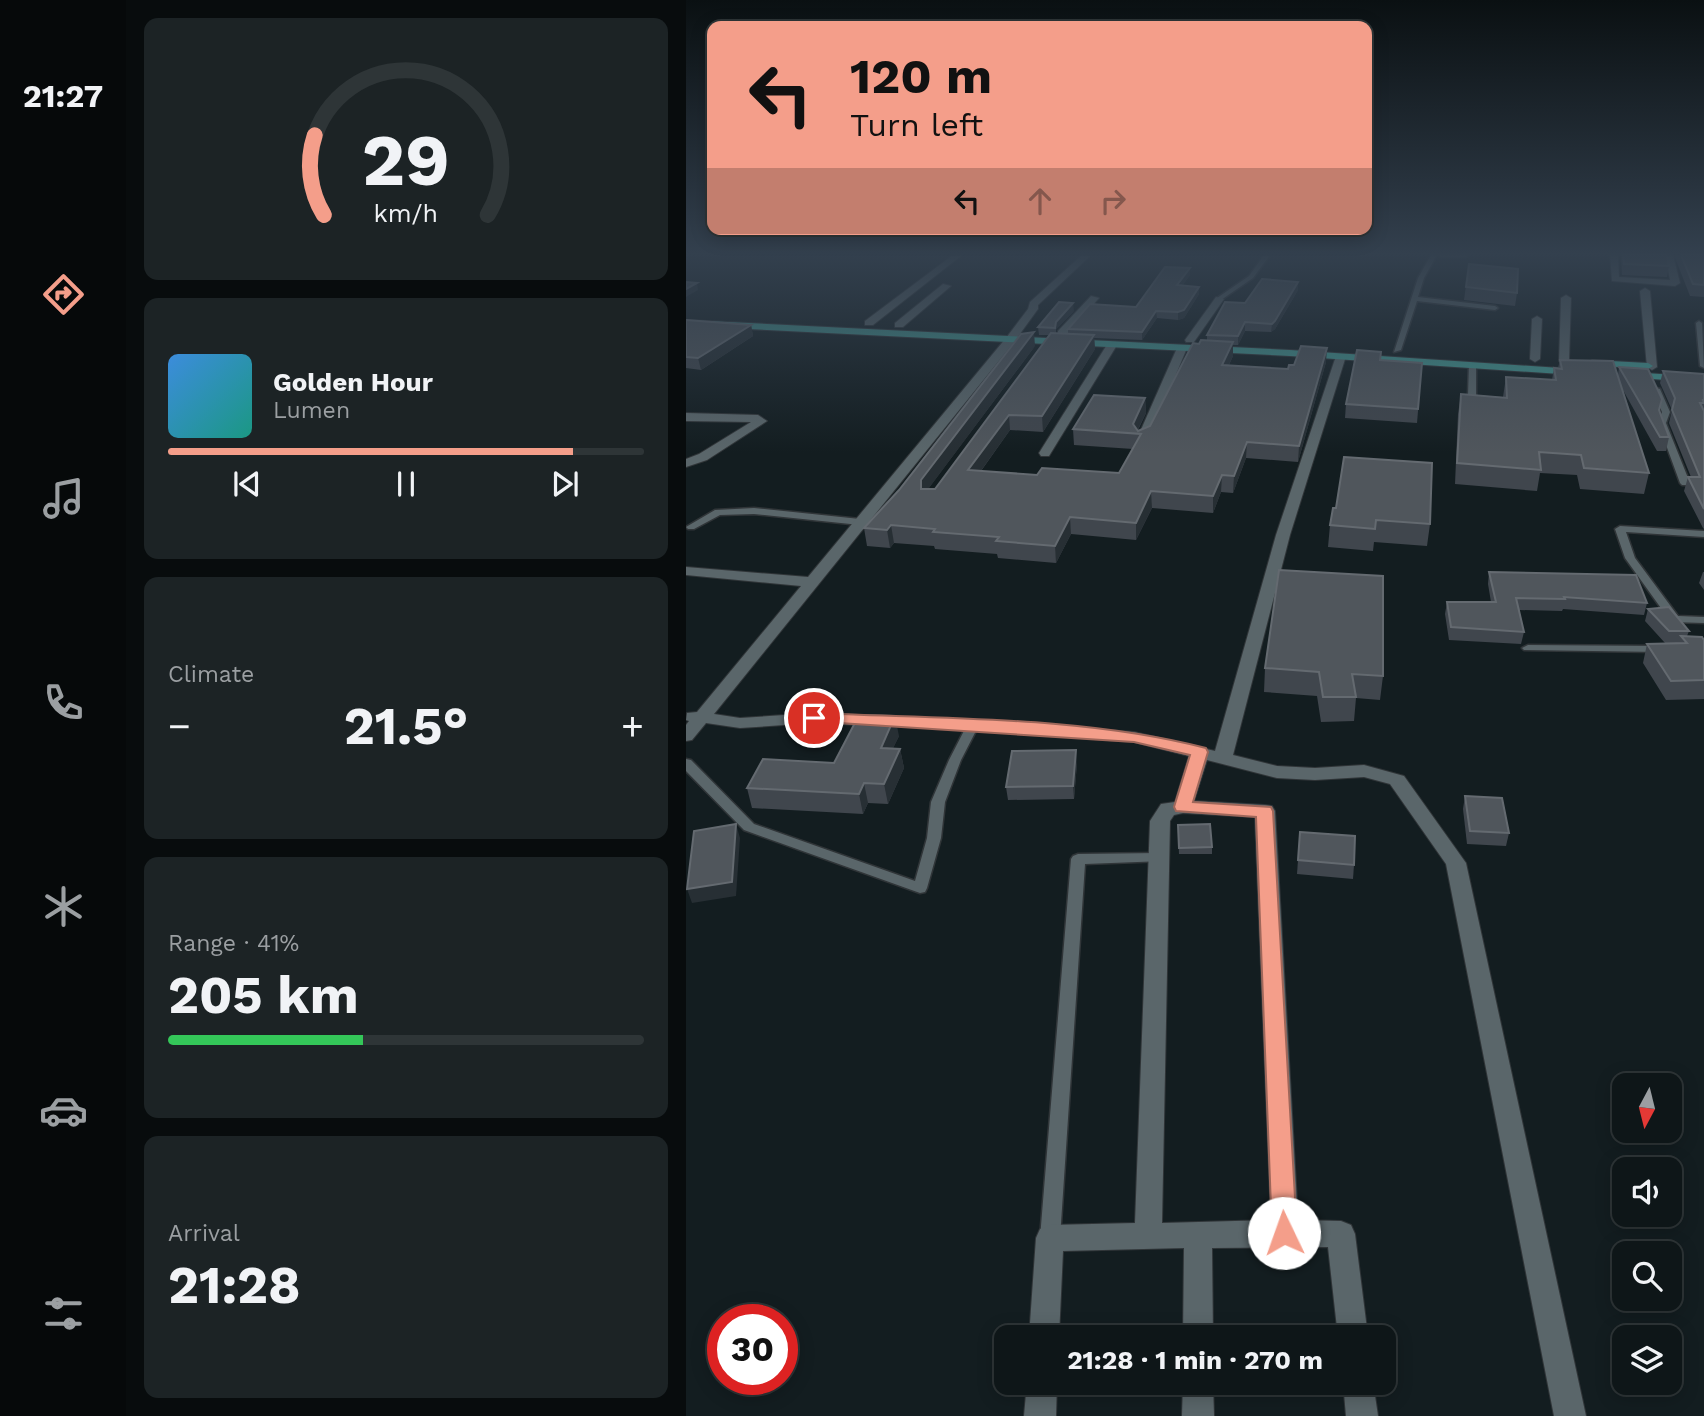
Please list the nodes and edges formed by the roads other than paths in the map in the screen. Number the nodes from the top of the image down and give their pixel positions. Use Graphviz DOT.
graph roads {
  1 [pos="830,321"];
  2 [pos="872,321"];
  3 [pos="904,321"];
  4 [pos="1024,321"];
  5 [pos="1073,321"];
  6 [pos="1203,321"];
  7 [pos="1407,321"];
  8 [pos="1537,321"];
  9 [pos="1565,321"];
  10 [pos="1647,321"];
  11 [pos="686,323"];
  12 [pos="869,323"];
  13 [pos="1699,323"];
  14 [pos="899,325"];
  15 [pos="1062,333"];
  16 [pos="1014,335"];
  17 [pos="1186,344"];
  18 [pos="1112,345"];
  19 [pos="1397,350"];
  20 [pos="1341,356"];
  21 [pos="1535,359"];
  22 [pos="1564,361"];
  23 [pos="1472,365"];
  24 [pos="1704,368"];
  25 [pos="1651,372"];
  26 [pos="1704,380"];
  27 [pos="1472,395"];
  28 [pos="686,418"];
  29 [pos="1142,441"];
  30 [pos="1045,453"];
  31 [pos="686,463"];
  32 [pos="1685,483"];
  33 [pos="860,522"];
  34 [pos="691,527"];
  35 [pos="1704,534"];
  36 [pos="686,571"];
  37 [pos="811,582"];
  38 [pos="1675,619"];
  39 [pos="1704,620"];
  40 [pos="1683,629"];
  41 [pos="1528,648"];
  42 [pos="1674,649"];
  43 [pos="694,717"];
  44 [pos="973,725"];
  45 [pos="686,736"];
  46 [pos="1211,755"];
  47 [pos="686,763"];
  48 [pos="1182,807"];
  49 [pos="1159,858"];
  50 [pos="1284,1233"];
  51 [pos="1198,1235"];
  52 [pos="1148,1236"];
  53 [pos="1049,1238"];
  54 [pos="1045,1325"];
  55 [pos="1198,1325"];
  56 [pos="1352,1325"];
  57 [pos="1041,1395"];
  58 [pos="1198,1395"];
  59 [pos="1360,1395"];
  60 [pos="1040,1416"];
  61 [pos="1198,1416"];
  62 [pos="1362,1416"];
  63 [pos="1570,1416"];
  1 -- 12 [label="main road"];
  2 -- 12 [label="street"];
  3 -- 14 [label="street"];
  4 -- 16 [label="street"];
  5 -- 15 [label="street"];
  6 -- 17 [label="street"];
  7 -- 19 [label="lane"];
  8 -- 21 [label="street"];
  9 -- 22 [label="street"];
  10 -- 25 [label="street"];
  11 -- 16 [label="main road"];
  12 -- 14 [label="main road"];
  13 -- 24 [label="lane"];
  14 -- 16 [label="main road"];
  15 -- 16 [label="main road"];
  15 -- 17 [label="main road"];
  16 -- 18 [label="main road"];
  16 -- 33 [label="street"];
  17 -- 18 [label="main road"];
  17 -- 19 [label="main road"];
  17 -- 20 [label="main road"];
  17 -- 29 [label="street"];
  18 -- 30 [label="street"];
  19 -- 21 [label="main road"];
  20 -- 23 [label="main road"];
  20 -- 46 [label="street"];
  21 -- 22 [label="main road"];
  22 -- 25 [label="main road"];
  23 -- 25 [label="main road"];
  23 -- 27 [label="lane"];
  24 -- 25 [label="main road"];
  25 -- 26 [label="main road"];
  25 -- 32 [label="lane"];
  28 -- 31 [label="street"];
  33 -- 34 [label="lane"];
  33 -- 37 [label="street"];
  35 -- 38 [label="lane"];
  36 -- 37 [label="street"];
  37 -- 43 [label="street"];
  38 -- 39 [label="lane"];
  38 -- 40 [label="lane"];
  41 -- 42 [label="lane"];
  43 -- 44 [label="street"];
  43 -- 45 [label="street"];
  44 -- 46 [label="street"];
  44 -- 47 [label="lane"];
  46 -- 48 [label="street"];
  46 -- 63 [label="street"];
  48 -- 49 [label="street"];
  48 -- 50 [label="street"];
  49 -- 52 [label="street"];
  49 -- 53 [label="lane"];
  50 -- 51 [label="street"];
  50 -- 56 [label="street"];
  51 -- 52 [label="street"];
  51 -- 55 [label="street"];
  52 -- 53 [label="street"];
  53 -- 54 [label="street"];
  57 -- 60 [label="street"];
  58 -- 61 [label="street"];
  59 -- 62 [label="street"];
}
